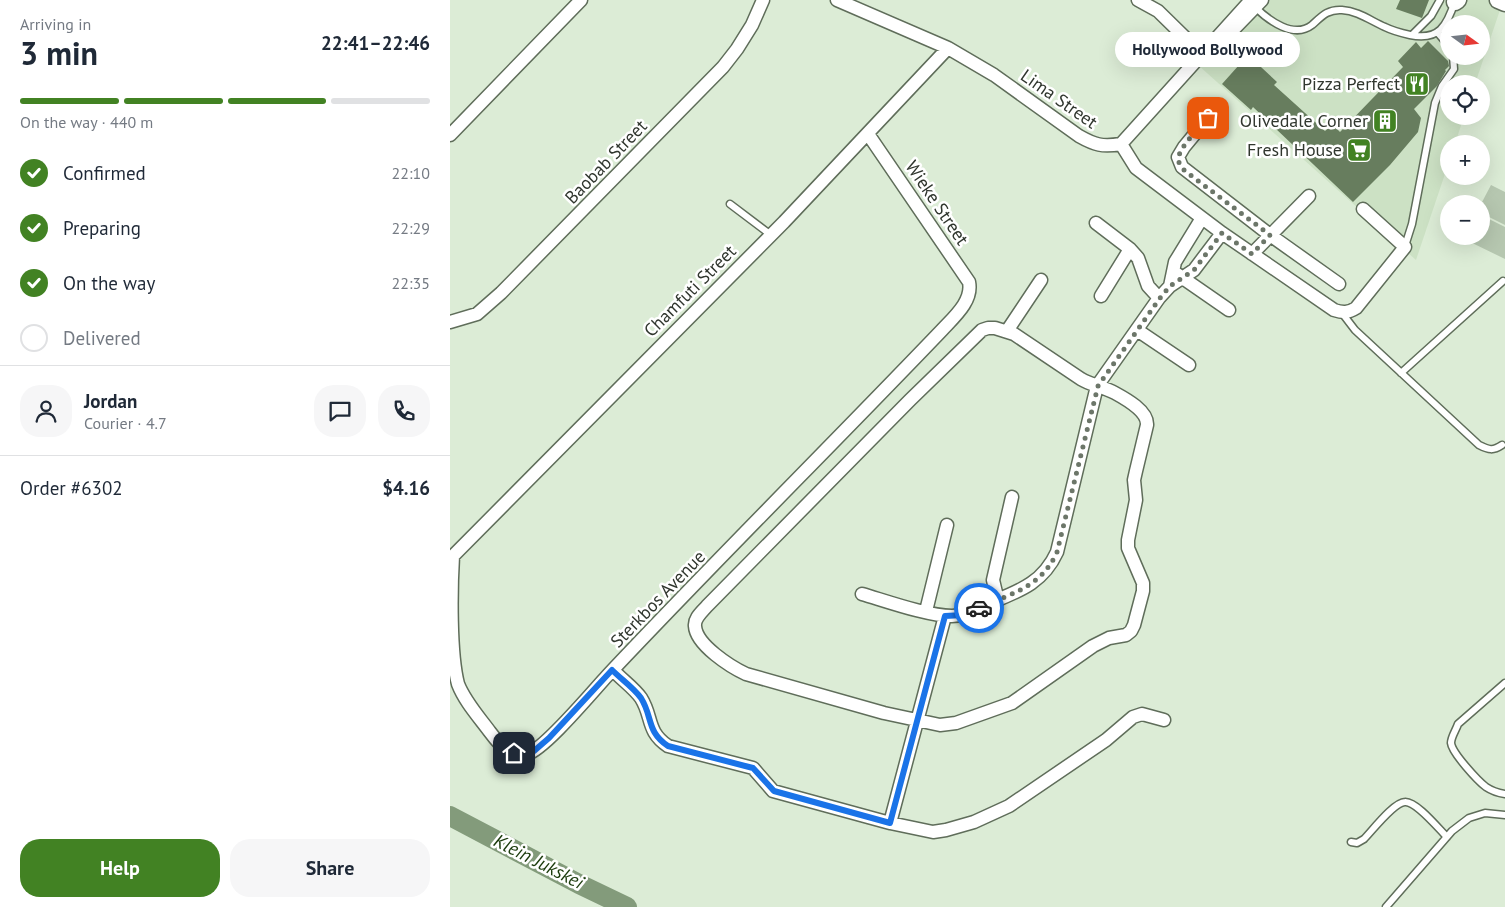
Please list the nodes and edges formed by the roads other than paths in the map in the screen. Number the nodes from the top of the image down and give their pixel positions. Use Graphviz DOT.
graph roads {
  1 [pos="581,0"];
  2 [pos="763,0"];
  3 [pos="837,0"];
  4 [pos="1138,0"];
  5 [pos="1498,0"];
  6 [pos="1453,1"];
  7 [pos="1256,2"];
  8 [pos="1505,3"];
  9 [pos="1438,33"];
  10 [pos="1440,35"];
  11 [pos="1412,36"];
  12 [pos="948,48"];
  13 [pos="1203,55"];
  14 [pos="1454,65"];
  15 [pos="1208,118"];
  16 [pos="868,134"];
  17 [pos="450,135"];
  18 [pos="1121,144"];
  19 [pos="1309,196"];
  20 [pos="730,204"];
  21 [pos="1363,209"];
  22 [pos="1202,218"];
  23 [pos="1096,223"];
  24 [pos="1222,233"];
  25 [pos="771,235"];
  26 [pos="1270,235"];
  27 [pos="1405,247"];
  28 [pos="1130,250"];
  29 [pos="1252,254"];
  30 [pos="1178,275"];
  31 [pos="1042,280"];
  32 [pos="1503,281"];
  33 [pos="1339,284"];
  34 [pos="969,295"];
  35 [pos="1101,296"];
  36 [pos="1160,298"];
  37 [pos="1229,310"];
  38 [pos="1342,313"];
  39 [pos="450,322"];
  40 [pos="1007,330"];
  41 [pos="1138,330"];
  42 [pos="1189,365"];
  43 [pos="1401,373"];
  44 [pos="1098,386"];
  45 [pos="1502,445"];
  46 [pos="1012,497"];
  47 [pos="947,525"];
  48 [pos="452,553"];
  49 [pos="862,594"];
  50 [pos="998,601"];
  51 [pos="926,612"];
  52 [pos="945,616"];
  53 [pos="612,670"];
  54 [pos="1505,683"];
  55 [pos="1164,720"];
  56 [pos="918,721"];
  57 [pos="1505,794"];
  58 [pos="1505,816"];
  59 [pos="890,823"];
  60 [pos="1447,837"];
  61 [pos="1351,842"];
  62 [pos="1386,907"];
  1 -- 17 [label="street"];
  2 -- 39 [label="street, Baobab Street"];
  3 -- 12 [label="street, Lima Street"];
  4 -- 13 [label="street"];
  5 -- 8 [label="street"];
  6 -- 9 [label="lane"];
  6 -- 11 [label="lane"];
  7 -- 11 [label="lane"];
  7 -- 13 [label="street"];
  9 -- 10 [label="lane"];
  9 -- 11 [label="lane"];
  12 -- 16 [label="street, Chamfuti Street"];
  12 -- 18 [label="street, Lima Street"];
  13 -- 18 [label="street"];
  14 -- 27 [label="lane"];
  15 -- 26 [label="street"];
  16 -- 25 [label="street, Chamfuti Street"];
  16 -- 34 [label="street, Wieke Street"];
  18 -- 22 [label="street"];
  19 -- 26 [label="street"];
  20 -- 25 [label="lane"];
  21 -- 27 [label="street"];
  22 -- 24 [label="street"];
  22 -- 30 [label="street"];
  23 -- 28 [label="street"];
  24 -- 29 [label="street"];
  24 -- 30 [label="street"];
  25 -- 48 [label="street, Chamfuti Street"];
  26 -- 29 [label="street"];
  26 -- 33 [label="street"];
  27 -- 38 [label="street"];
  28 -- 35 [label="street"];
  28 -- 36 [label="street"];
  29 -- 38 [label="street"];
  30 -- 36 [label="street"];
  30 -- 37 [label="street"];
  31 -- 40 [label="street"];
  32 -- 43 [label="lane"];
  34 -- 53 [label="street, Sterkbos Avenue"];
  36 -- 41 [label="street"];
  38 -- 43 [label="lane"];
  40 -- 44 [label="street"];
  40 -- 56 [label="street"];
  41 -- 42 [label="street"];
  41 -- 44 [label="street"];
  43 -- 45 [label="lane"];
  44 -- 50 [label="street"];
  44 -- 56 [label="street"];
  46 -- 50 [label="street"];
  47 -- 51 [label="street"];
  48 -- 53 [label="street, Sterkbos Avenue"];
  49 -- 51 [label="street"];
  50 -- 52 [label="street"];
  51 -- 52 [label="street"];
  52 -- 56 [label="street"];
  53 -- 59 [label="street"];
  54 -- 57 [label="lane"];
  55 -- 59 [label="street"];
  56 -- 59 [label="street"];
  58 -- 60 [label="lane"];
  60 -- 61 [label="lane"];
  60 -- 62 [label="lane"];
}
